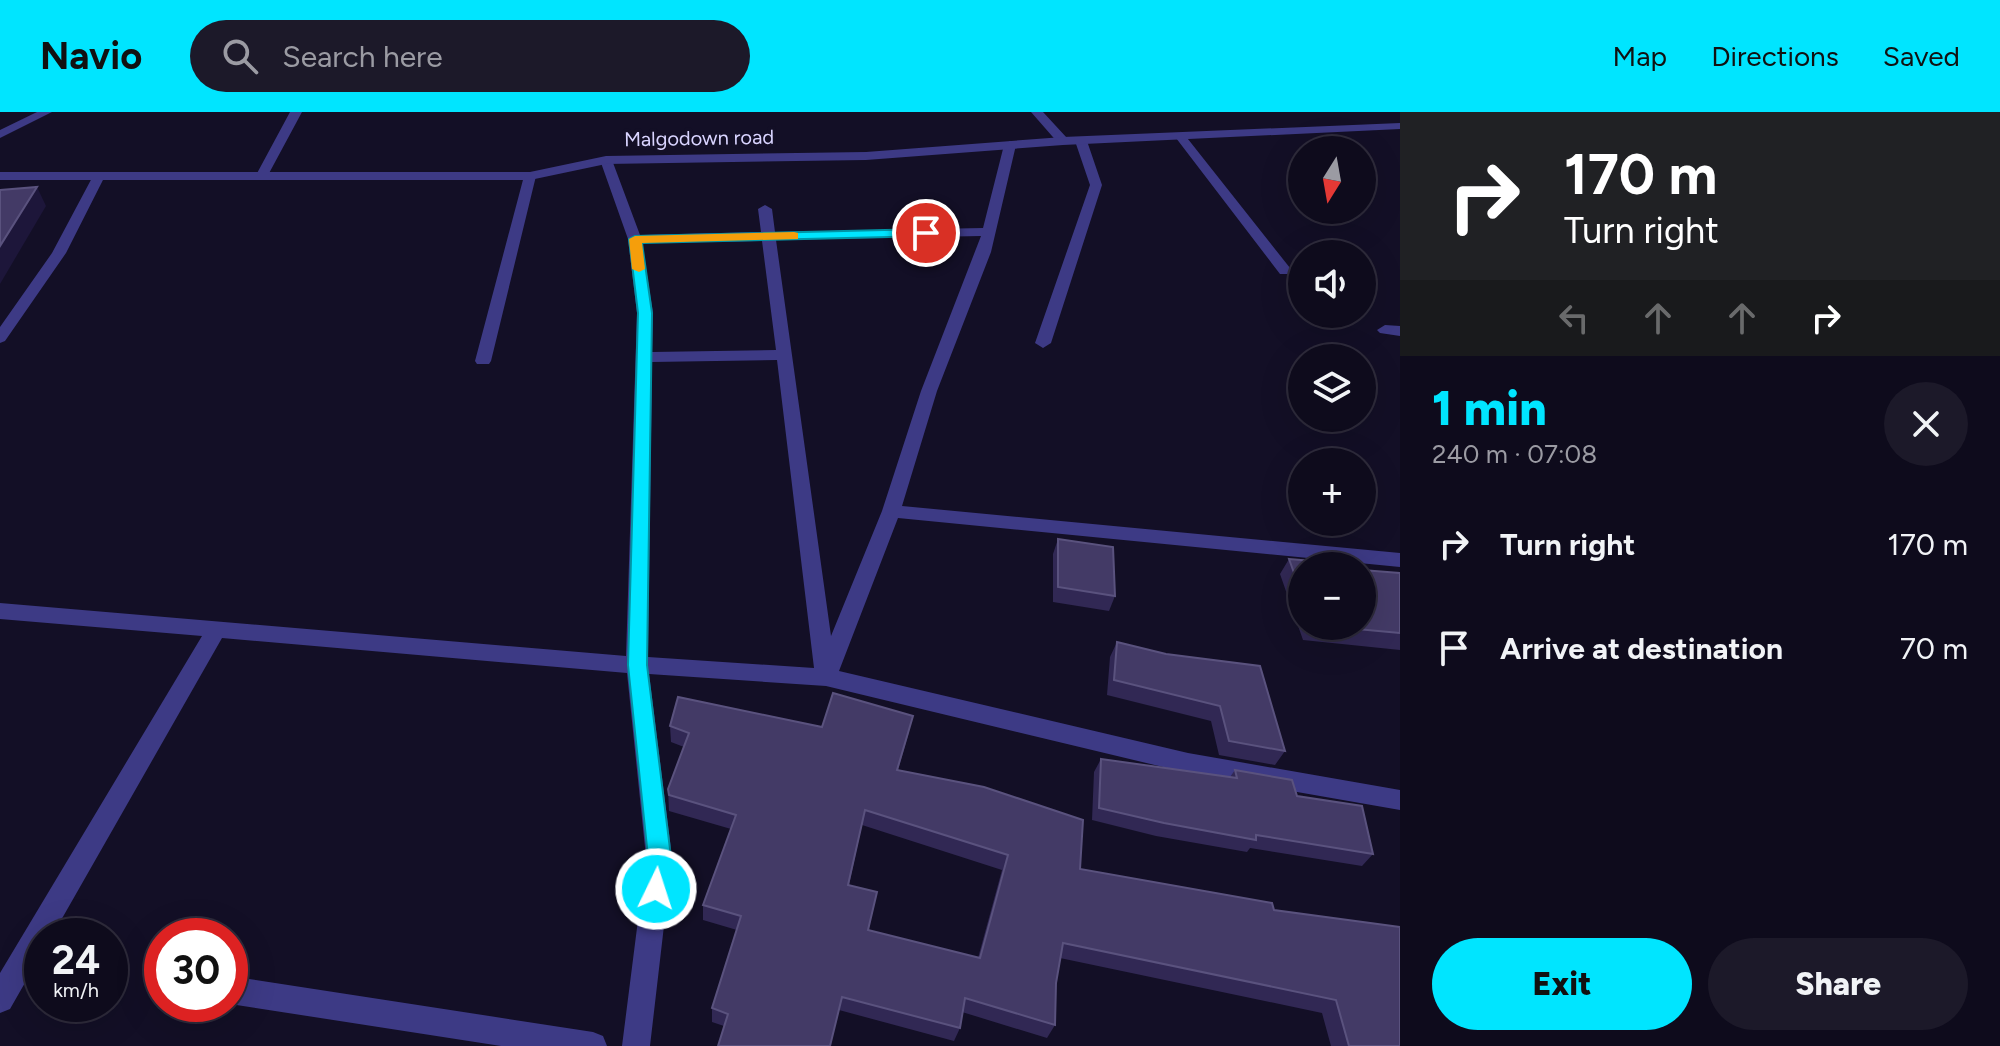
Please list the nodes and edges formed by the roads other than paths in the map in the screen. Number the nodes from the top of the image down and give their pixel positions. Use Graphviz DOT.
graph roads {
  1 [pos="46,112"];
  2 [pos="296,112"];
  3 [pos="1037,112"];
  4 [pos="1400,126"];
  5 [pos="0,134"];
  6 [pos="1180,136"];
  7 [pos="1063,141"];
  8 [pos="1081,141"];
  9 [pos="1010,145"];
  10 [pos="606,160"];
  11 [pos="0,176"];
  12 [pos="99,176"];
  13 [pos="530,176"];
  14 [pos="261,177"];
  15 [pos="765,209"];
  16 [pos="989,232"];
  17 [pos="769,236"];
  18 [pos="635,239"];
  19 [pos="1285,271"];
  20 [pos="0,338"];
  21 [pos="1043,343"];
  22 [pos="784,355"];
  23 [pos="644,357"];
  24 [pos="483,361"];
  25 [pos="891,511"];
  26 [pos="1400,560"];
  27 [pos="0,611"];
  28 [pos="216,630"];
  29 [pos="637,665"];
  30 [pos="826,677"];
  31 [pos="1400,800"];
  32 [pos="248,993"];
  33 [pos="0,999"];
  34 [pos="593,1046"];
  35 [pos="636,1046"];
  1 -- 5 [label="street"];
  2 -- 14 [label="street"];
  3 -- 7 [label="street"];
  4 -- 6 [label="street, Malgodown road"];
  6 -- 8 [label="street, Malgodown road"];
  6 -- 19 [label="street"];
  7 -- 8 [label="street, Malgodown road"];
  7 -- 9 [label="street, Malgodown road"];
  8 -- 21 [label="street"];
  9 -- 10 [label="street, Malgodown road"];
  9 -- 16 [label="street"];
  10 -- 13 [label="street, Malgodown road"];
  10 -- 18 [label="street"];
  11 -- 12 [label="street, Malgodown road"];
  12 -- 14 [label="street, Malgodown road"];
  12 -- 20 [label="street"];
  13 -- 14 [label="street, Malgodown road"];
  13 -- 24 [label="street"];
  15 -- 17 [label="street"];
  16 -- 17 [label="street"];
  16 -- 25 [label="street"];
  17 -- 18 [label="street"];
  17 -- 22 [label="street"];
  18 -- 23 [label="street"];
  22 -- 23 [label="street"];
  22 -- 30 [label="street"];
  23 -- 29 [label="street"];
  25 -- 26 [label="street"];
  25 -- 30 [label="street"];
  27 -- 28 [label="street"];
  28 -- 29 [label="street"];
  28 -- 33 [label="street"];
  29 -- 30 [label="street"];
  29 -- 35 [label="street"];
  30 -- 31 [label="street"];
  32 -- 34 [label="street"];
}
